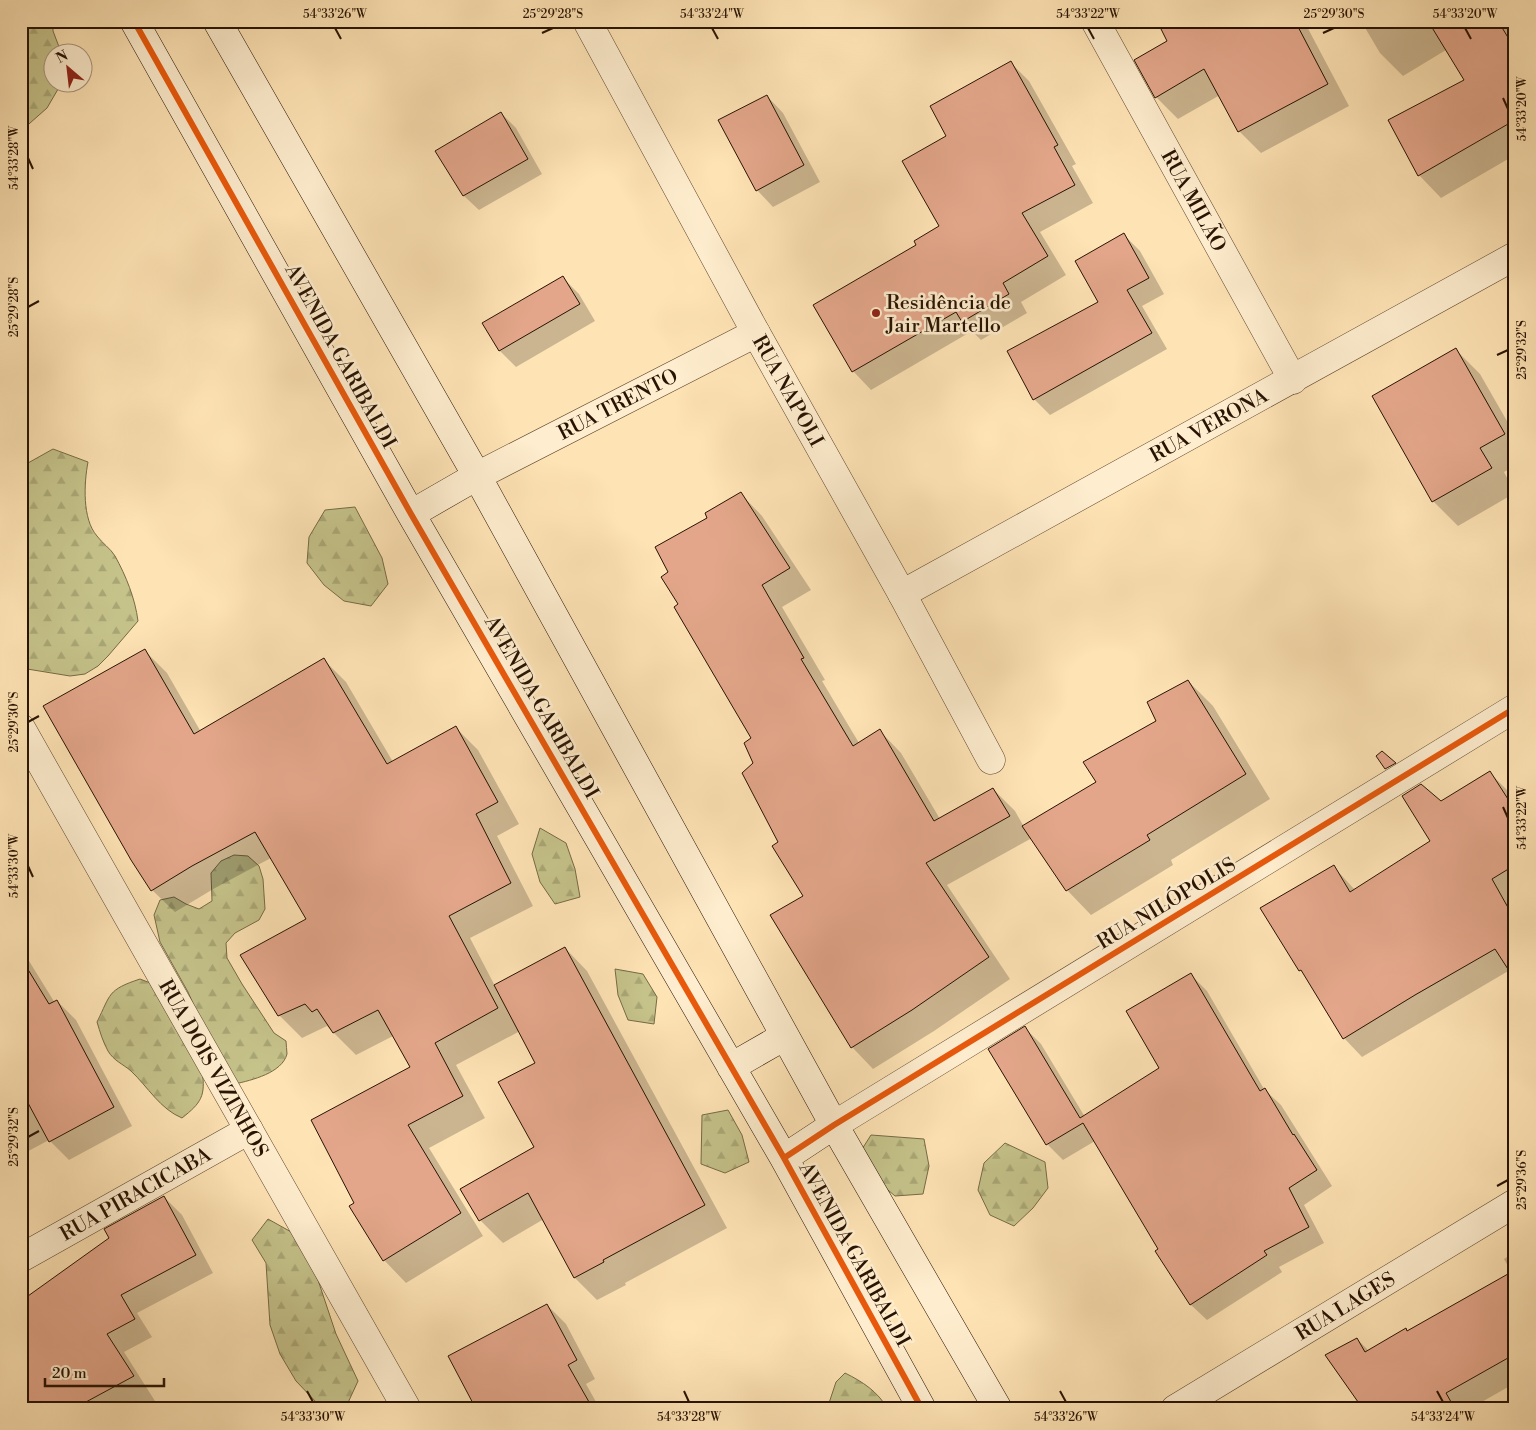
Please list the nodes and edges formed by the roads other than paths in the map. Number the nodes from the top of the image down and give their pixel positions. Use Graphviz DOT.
graph roads {
  1 [pos="134,21"];
  2 [pos="217,21"];
  3 [pos="587,21"];
  4 [pos="1095,21"];
  5 [pos="1515,256"];
  6 [pos="756,333"];
  7 [pos="1293,380"];
  8 [pos="477,476"];
  9 [pos="411,514"];
  10 [pos="902,594"];
  11 [pos="1515,708"];
  12 [pos="25,742"];
  13 [pos="991,760"];
  14 [pos="786,1036"];
  15 [pos="731,1067"];
  16 [pos="834,1125"];
  17 [pos="249,1130"];
  18 [pos="784,1158"];
  19 [pos="1515,1204"];
  20 [pos="21,1258"];
  21 [pos="407,1409"];
  22 [pos="922,1409"];
  23 [pos="998,1409"];
  24 [pos="1175,1409"];
  1 -- 9 [label="street, AVENIDA GARIBALDI"];
  2 -- 8 [label="street"];
  3 -- 6 [label="street, RUA NAPOLI"];
  4 -- 7 [label="street, RUA MILÃO"];
  5 -- 7 [label="street, RUA VERONA"];
  6 -- 8 [label="street, RUA TRENTO"];
  6 -- 10 [label="street, RUA NAPOLI"];
  7 -- 10 [label="street, RUA VERONA"];
  8 -- 9 [label="street, RUA TRENTO"];
  8 -- 14 [label="street"];
  9 -- 15 [label="street, AVENIDA GARIBALDI"];
  10 -- 13 [label="street, RUA NAPOLI"];
  11 -- 16 [label="street, RUA NILÓPOLIS"];
  12 -- 17 [label="street, RUA DOIS VIZINHOS"];
  14 -- 15 [label="street"];
  14 -- 16 [label="street"];
  15 -- 18 [label="street, AVENIDA GARIBALDI"];
  16 -- 18 [label="street, RUA NILÓPOLIS"];
  16 -- 23 [label="street"];
  17 -- 20 [label="street, RUA PIRACICABA"];
  17 -- 21 [label="street, RUA DOIS VIZINHOS"];
  18 -- 22 [label="street, AVENIDA GARIBALDI"];
  19 -- 24 [label="street, RUA LAGES"];
}
